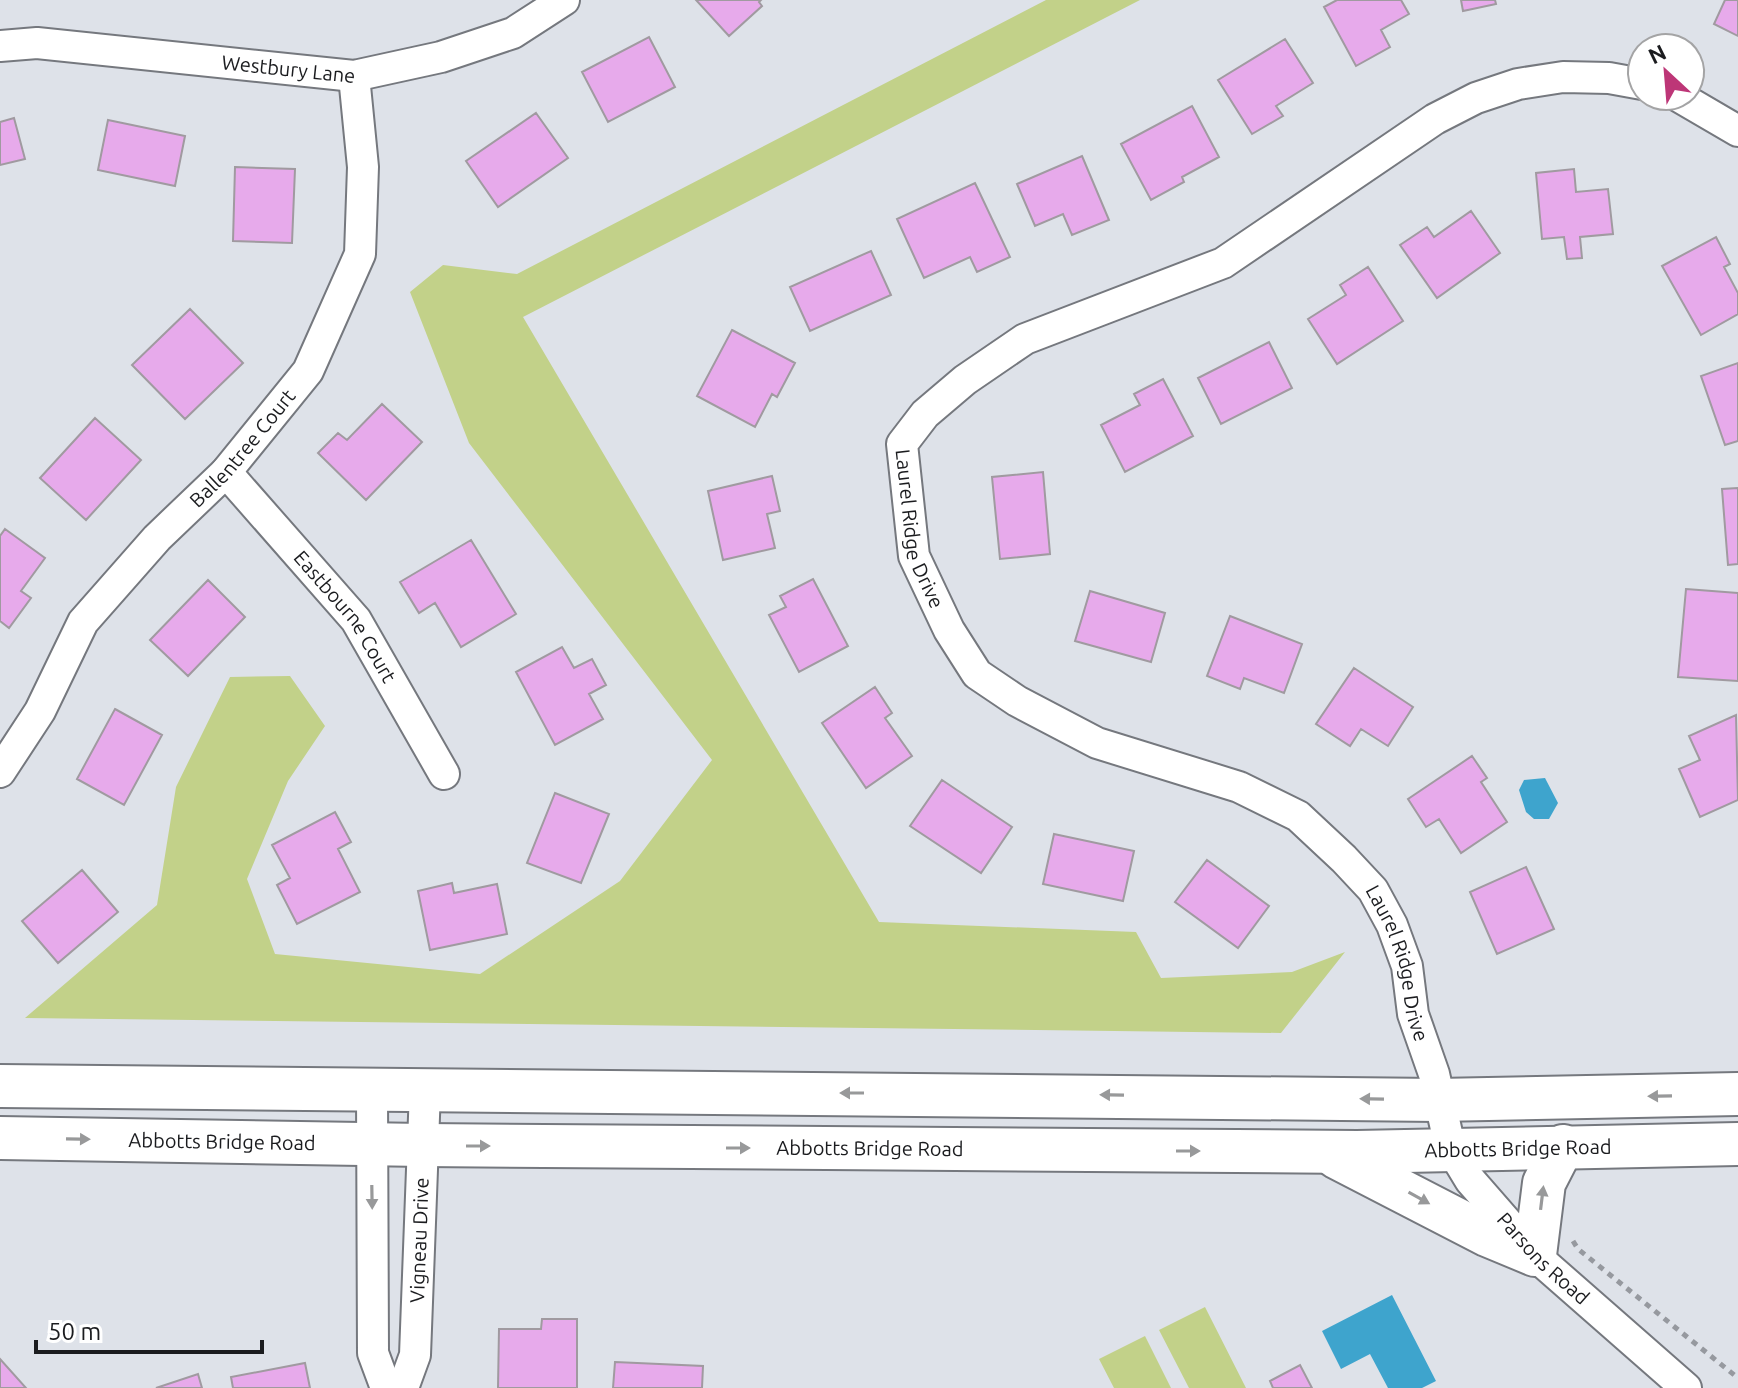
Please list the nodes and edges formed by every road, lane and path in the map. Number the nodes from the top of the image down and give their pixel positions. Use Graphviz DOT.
graph roads {
  1 [pos="564,0"];
  2 [pos="0,46"];
  3 [pos="354,76"];
  4 [pos="1626,81"];
  5 [pos="1705,112"];
  6 [pos="1738,131"];
  7 [pos="226,472"];
  8 [pos="0,772"];
  9 [pos="444,774"];
  10 [pos="0,1086"];
  11 [pos="425,1090"];
  12 [pos="372,1091"];
  13 [pos="1738,1094"];
  14 [pos="1438,1100"];
  15 [pos="0,1138"];
  16 [pos="371,1144"];
  17 [pos="1738,1144"];
  18 [pos="423,1145"];
  19 [pos="1563,1146"];
  20 [pos="1450,1147"];
  21 [pos="1324,1151"];
  22 [pos="1553,1246"];
  23 [pos="1738,1378"];
  24 [pos="386,1388"];
  25 [pos="403,1388"];
  26 [pos="1686,1388"];
  1 -- 3 [label="street, Westbury Lane"];
  2 -- 3 [label="street, Westbury Lane"];
  3 -- 7 [label="street, Ballentree Court"];
  4 -- 14 [label="street, Laurel Ridge Drive"];
  5 -- 6 [label="street"];
  7 -- 8 [label="street, Ballentree Court"];
  7 -- 9 [label="street, Eastbourne Court"];
  10 -- 12 [label="main road"];
  11 -- 12 [label="main road"];
  14 -- 11 [label="main road, one-way"];
  11 -- 18 [label="street, Vigneau Drive"];
  12 -- 16 [label="street"];
  13 -- 14 [label="main road, one-way"];
  14 -- 20 [label="street, Parsons Road"];
  15 -- 16 [label="main road, Abbotts Bridge Road, one-way"];
  16 -- 18 [label="main road, Abbotts Bridge Road"];
  16 -- 24 [label="street, one-way"];
  17 -- 19 [label="main road, Abbotts Bridge Road"];
  18 -- 21 [label="main road, Abbotts Bridge Road, one-way"];
  18 -- 25 [label="street, Vigneau Drive"];
  19 -- 20 [label="main road, Abbotts Bridge Road"];
  22 -- 19 [label="main road, one-way"];
  20 -- 21 [label="main road, Abbotts Bridge Road"];
  20 -- 22 [label="street, Parsons Road"];
  21 -- 22 [label="main road, one-way"];
  22 -- 23 [label="path"];
  22 -- 26 [label="street, Parsons Road"];
}
